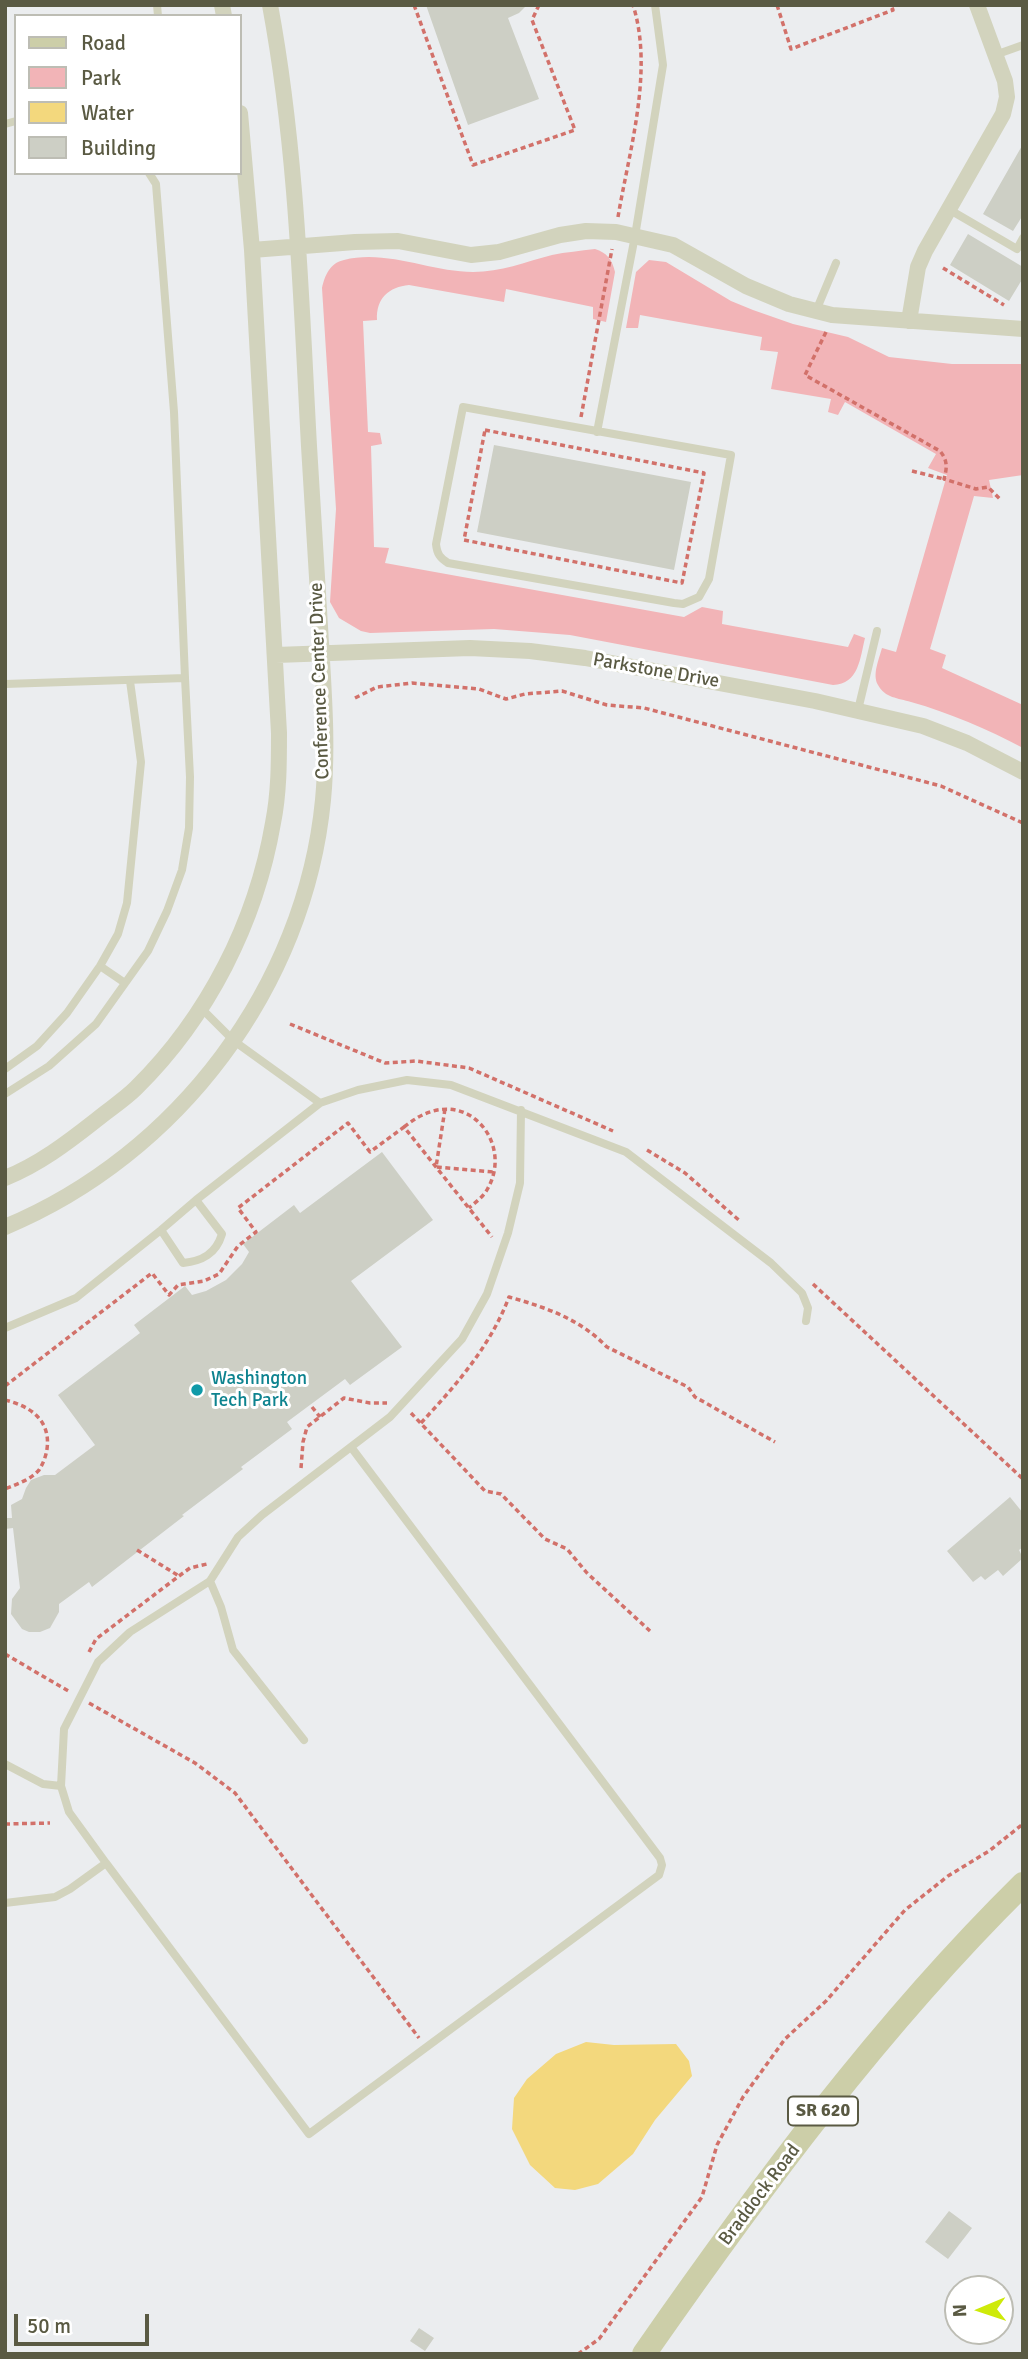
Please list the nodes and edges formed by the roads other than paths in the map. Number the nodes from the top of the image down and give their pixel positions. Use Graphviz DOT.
graph roads {
  1 [pos="270,5"];
  2 [pos="655,5"];
  3 [pos="977,5"];
  4 [pos="1023,45"];
  5 [pos="995,55"];
  6 [pos="242,136"];
  7 [pos="150,175"];
  8 [pos="950,210"];
  9 [pos="635,236"];
  10 [pos="1023,238"];
  11 [pos="298,246"];
  12 [pos="252,250"];
  13 [pos="835,263"];
  14 [pos="817,311"];
  15 [pos="909,321"];
  16 [pos="1023,329"];
  17 [pos="597,432"];
  18 [pos="877,631"];
  19 [pos="321,653"];
  20 [pos="276,655"];
  21 [pos="186,678"];
  22 [pos="130,681"];
  23 [pos="5,684"];
  24 [pos="858,710"];
  25 [pos="1023,772"];
  26 [pos="100,966"];
  27 [pos="125,983"];
  28 [pos="201,1009"];
  29 [pos="234,1041"];
  30 [pos="5,1069"];
  31 [pos="5,1094"];
  32 [pos="320,1103"];
  33 [pos="521,1110"];
  34 [pos="5,1178"];
  35 [pos="196,1200"];
  36 [pos="5,1227"];
  37 [pos="161,1230"];
  38 [pos="806,1321"];
  39 [pos="5,1328"];
  40 [pos="351,1447"];
  41 [pos="210,1581"];
  42 [pos="304,1740"];
  43 [pos="5,1764"];
  44 [pos="61,1786"];
  45 [pos="106,1863"];
  46 [pos="1023,1884"];
  47 [pos="5,1903"];
  48 [pos="644,2354"];
  1 -- 11 [label="street, Conference Center Drive"];
  2 -- 9 [label="lane"];
  3 -- 5 [label="street"];
  4 -- 5 [label="lane"];
  5 -- 8 [label="street"];
  6 -- 12 [label="street"];
  7 -- 21 [label="lane"];
  8 -- 10 [label="lane"];
  8 -- 15 [label="street"];
  9 -- 11 [label="street"];
  9 -- 14 [label="street"];
  9 -- 17 [label="lane"];
  11 -- 12 [label="street"];
  11 -- 19 [label="street, Conference Center Drive"];
  12 -- 20 [label="street"];
  13 -- 14 [label="lane"];
  14 -- 15 [label="street"];
  15 -- 16 [label="street"];
  17 -- 17 [label="lane"];
  18 -- 24 [label="lane"];
  19 -- 20 [label="street, Parkstone Drive"];
  19 -- 24 [label="street, Parkstone Drive"];
  19 -- 29 [label="street, Conference Center Drive"];
  20 -- 28 [label="street"];
  21 -- 22 [label="lane"];
  21 -- 27 [label="lane"];
  22 -- 23 [label="lane"];
  22 -- 26 [label="lane"];
  24 -- 25 [label="street, Parkstone Drive"];
  26 -- 27 [label="lane"];
  26 -- 30 [label="lane"];
  27 -- 31 [label="lane"];
  28 -- 29 [label="lane"];
  28 -- 34 [label="street"];
  29 -- 32 [label="lane"];
  29 -- 36 [label="street, Conference Center Drive"];
  32 -- 33 [label="lane"];
  32 -- 35 [label="lane"];
  33 -- 38 [label="lane"];
  33 -- 40 [label="lane"];
  35 -- 37 [label="lane"];
  35 -- 37 [label="lane"];
  37 -- 39 [label="lane"];
  40 -- 41 [label="lane"];
  40 -- 45 [label="lane"];
  41 -- 42 [label="lane"];
  41 -- 44 [label="lane"];
  43 -- 44 [label="lane"];
  44 -- 45 [label="lane"];
  45 -- 47 [label="lane"];
  46 -- 48 [label="main road, Braddock Road / SR 620"];
}
